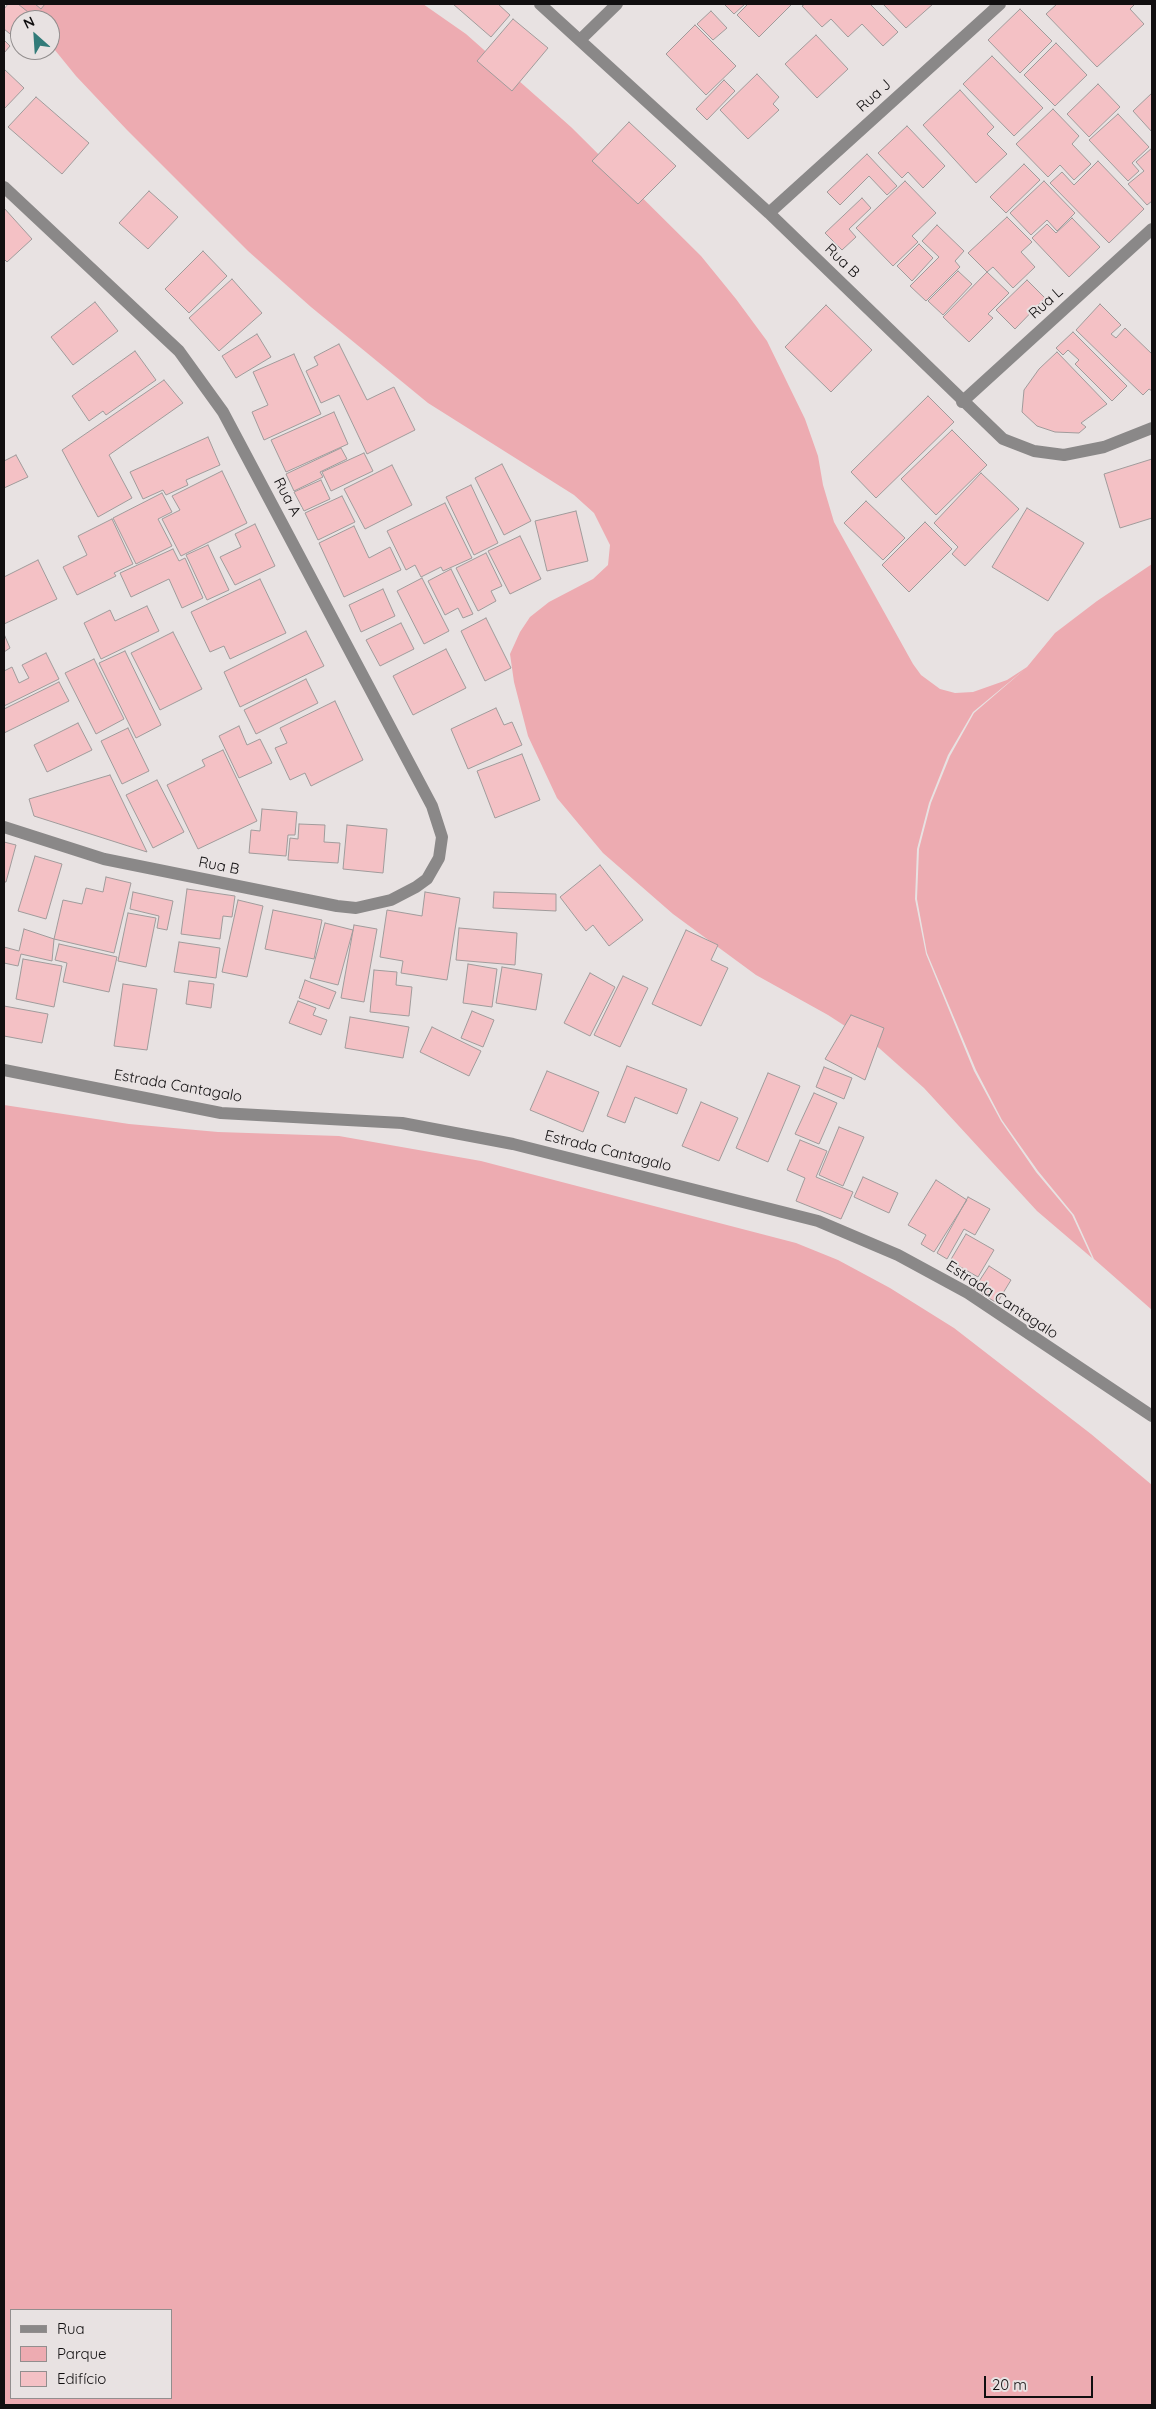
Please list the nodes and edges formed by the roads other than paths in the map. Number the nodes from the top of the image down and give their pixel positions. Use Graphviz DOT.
graph roads {
  1 [pos="540,4"];
  2 [pos="617,4"];
  3 [pos="1000,4"];
  4 [pos="581,39"];
  5 [pos="4,187"];
  6 [pos="769,213"];
  7 [pos="1152,229"];
  8 [pos="962,402"];
  9 [pos="1152,428"];
  10 [pos="6,827"];
  11 [pos="427,879"];
  12 [pos="4,1070"];
  13 [pos="1152,1416"];
  1 -- 4 [label="street, Rua B"];
  2 -- 4 [label="street"];
  3 -- 6 [label="street, Rua J"];
  4 -- 6 [label="street, Rua B"];
  5 -- 11 [label="street, Rua A"];
  6 -- 8 [label="street, Rua B"];
  7 -- 8 [label="street, Rua L"];
  8 -- 9 [label="street, Rua B"];
  10 -- 11 [label="street, Rua B"];
  12 -- 13 [label="street, Estrada Cantagalo"];
}
